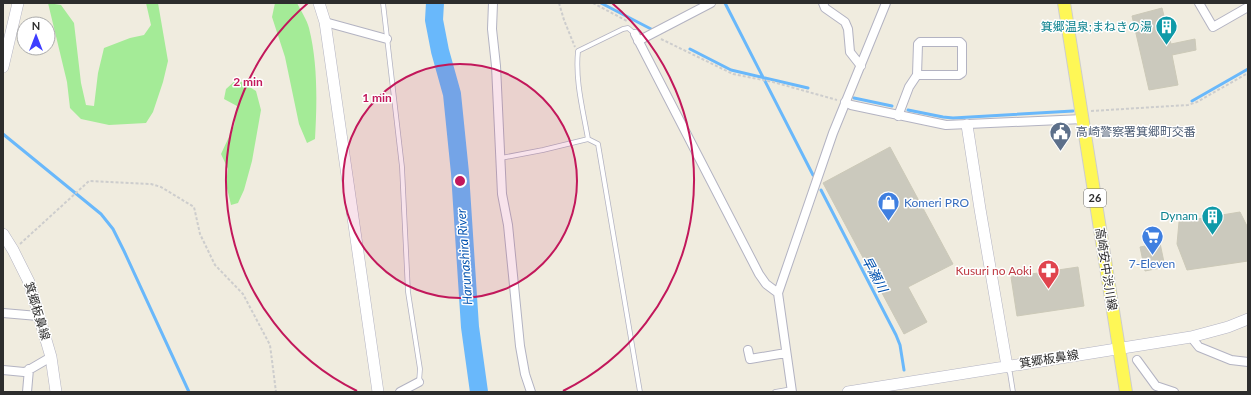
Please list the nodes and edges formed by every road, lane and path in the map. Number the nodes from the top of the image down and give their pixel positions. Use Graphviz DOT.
graph roads {
  1 [pos="18,3"];
  2 [pos="319,3"];
  3 [pos="383,3"];
  4 [pos="493,3"];
  5 [pos="559,3"];
  6 [pos="593,3"];
  7 [pos="711,3"];
  8 [pos="824,3"];
  9 [pos="886,3"];
  10 [pos="1064,3"];
  11 [pos="1199,3"];
  12 [pos="1248,7"];
  13 [pos="325,22"];
  14 [pos="632,24"];
  15 [pos="655,36"];
  16 [pos="636,37"];
  17 [pos="387,39"];
  18 [pos="578,51"];
  19 [pos="862,66"];
  20 [pos="3,67"];
  21 [pos="1248,73"];
  22 [pos="918,75"];
  23 [pos="843,101"];
  24 [pos="1087,115"];
  25 [pos="898,116"];
  26 [pos="967,125"];
  27 [pos="588,138"];
  28 [pos="501,158"];
  29 [pos="3,234"];
  30 [pos="13,250"];
  31 [pos="778,293"];
  32 [pos="3,313"];
  33 [pos="38,316"];
  34 [pos="1248,319"];
  35 [pos="1191,337"];
  36 [pos="1118,348"];
  37 [pos="748,350"];
  38 [pos="786,353"];
  39 [pos="51,356"];
  40 [pos="1137,360"];
  41 [pos="1248,362"];
  42 [pos="1006,366"];
  43 [pos="3,370"];
  44 [pos="30,370"];
  45 [pos="419,382"];
  46 [pos="792,391"];
  47 [pos="27,392"];
  48 [pos="56,392"];
  49 [pos="276,392"];
  50 [pos="378,392"];
  51 [pos="400,392"];
  52 [pos="531,392"];
  53 [pos="640,392"];
  54 [pos="775,392"];
  55 [pos="848,392"];
  56 [pos="1013,392"];
  57 [pos="1126,392"];
  58 [pos="1174,392"];
  1 -- 20 [label="main road"];
  2 -- 13 [label="main road"];
  3 -- 17 [label="lane"];
  4 -- 28 [label="street"];
  5 -- 18 [label="path"];
  6 -- 14 [label="path"];
  7 -- 16 [label="street"];
  8 -- 19 [label="street"];
  9 -- 19 [label="street"];
  10 -- 24 [label="main road, 高崎安中渋川線 / 26"];
  11 -- 12 [label="street"];
  13 -- 17 [label="street"];
  13 -- 50 [label="main road"];
  15 -- 23 [label="path"];
  16 -- 18 [label="lane"];
  16 -- 31 [label="street"];
  17 -- 45 [label="lane"];
  18 -- 27 [label="lane"];
  19 -- 23 [label="street"];
  21 -- 24 [label="path"];
  22 -- 22 [label="street"];
  22 -- 25 [label="street"];
  23 -- 25 [label="street"];
  23 -- 31 [label="street"];
  24 -- 26 [label="street"];
  24 -- 36 [label="main road, 高崎安中渋川線 / 26"];
  25 -- 26 [label="street"];
  26 -- 42 [label="main road"];
  27 -- 28 [label="lane"];
  27 -- 53 [label="lane"];
  28 -- 52 [label="street"];
  29 -- 30 [label="main road, 箕郷板鼻線"];
  30 -- 33 [label="main road, 箕郷板鼻線"];
  30 -- 49 [label="path"];
  31 -- 38 [label="street"];
  32 -- 33 [label="street"];
  33 -- 39 [label="main road, 箕郷板鼻線"];
  34 -- 35 [label="main road, 箕郷板鼻線"];
  35 -- 36 [label="main road, 箕郷板鼻線"];
  35 -- 41 [label="street"];
  36 -- 42 [label="main road, 箕郷板鼻線"];
  36 -- 57 [label="main road, 高崎安中渋川線 / 26"];
  37 -- 38 [label="street"];
  38 -- 46 [label="street"];
  39 -- 44 [label="street"];
  39 -- 48 [label="main road, 箕郷板鼻線"];
  40 -- 58 [label="street"];
  42 -- 55 [label="main road, 箕郷板鼻線"];
  42 -- 56 [label="lane"];
  43 -- 44 [label="street"];
  44 -- 47 [label="street"];
  45 -- 51 [label="street"];
  46 -- 54 [label="lane"];
}
